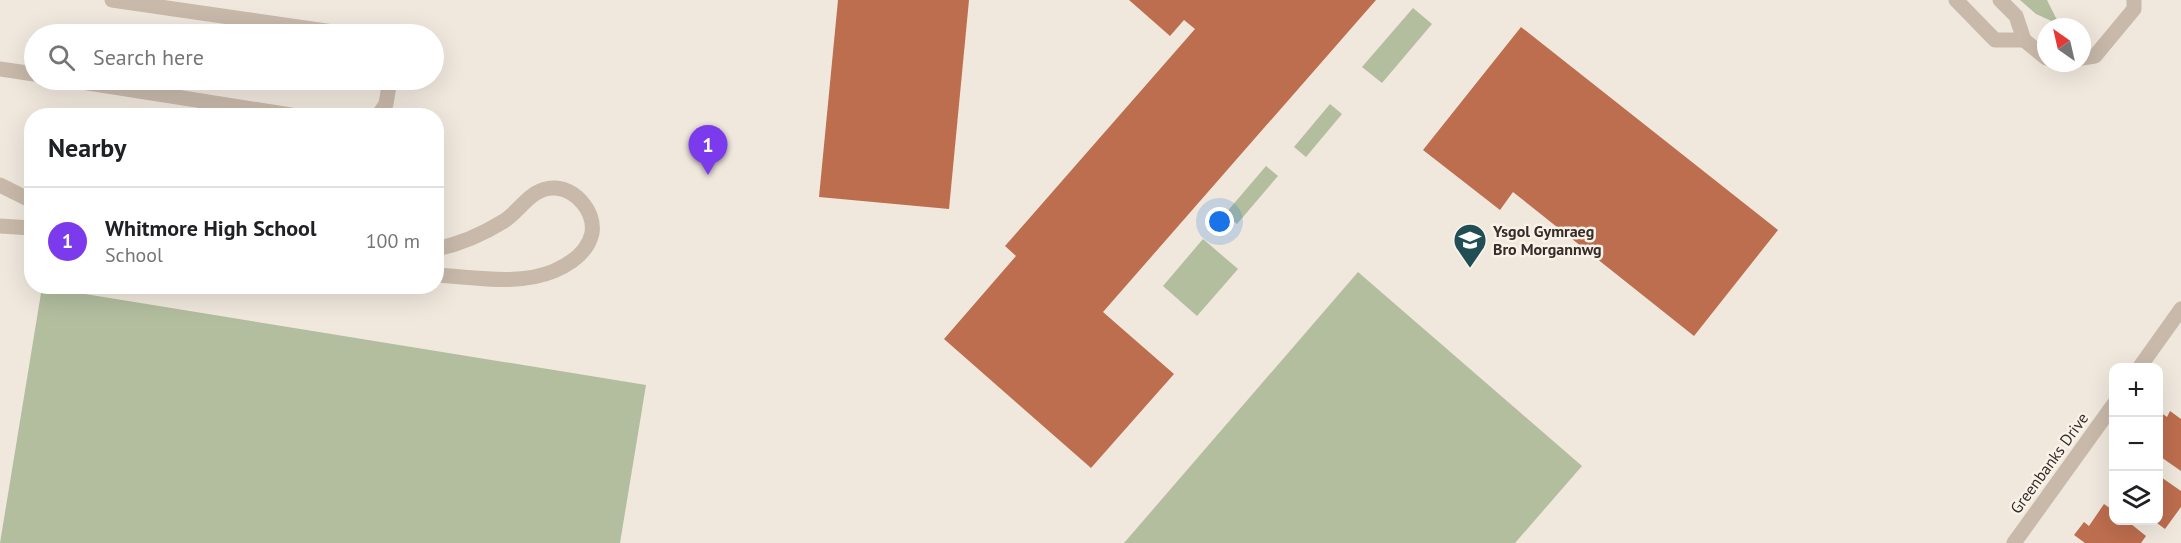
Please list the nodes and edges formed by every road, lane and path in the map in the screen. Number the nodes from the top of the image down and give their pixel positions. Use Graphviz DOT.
graph roads {
  1 [pos="112,0"];
  2 [pos="1956,0"];
  3 [pos="2000,0"];
  4 [pos="2134,0"];
  5 [pos="277,24"];
  6 [pos="2024,40"];
  7 [pos="2037,51"];
  8 [pos="2091,57"];
  9 [pos="0,69"];
  10 [pos="24,73"];
  11 [pos="132,90"];
  12 [pos="388,90"];
  13 [pos="246,108"];
  14 [pos="383,108"];
  15 [pos="0,185"];
  16 [pos="24,197"];
  17 [pos="0,226"];
  18 [pos="24,228"];
  19 [pos="444,247"];
  20 [pos="444,275"];
  21 [pos="2181,309"];
  22 [pos="2143,363"];
  23 [pos="2109,411"];
  24 [pos="2014,543"];
  1 -- 5 [label="street"];
  2 -- 6 [label="street"];
  3 -- 6 [label="street"];
  4 -- 8 [label="street"];
  6 -- 7 [label="street"];
  9 -- 10 [label="street"];
  11 -- 13 [label="street"];
  12 -- 14 [label="street"];
  15 -- 16 [label="street"];
  17 -- 18 [label="street"];
  19 -- 20 [label="street"];
  21 -- 22 [label="street"];
  23 -- 24 [label="street, Greenbanks Drive"];
}
